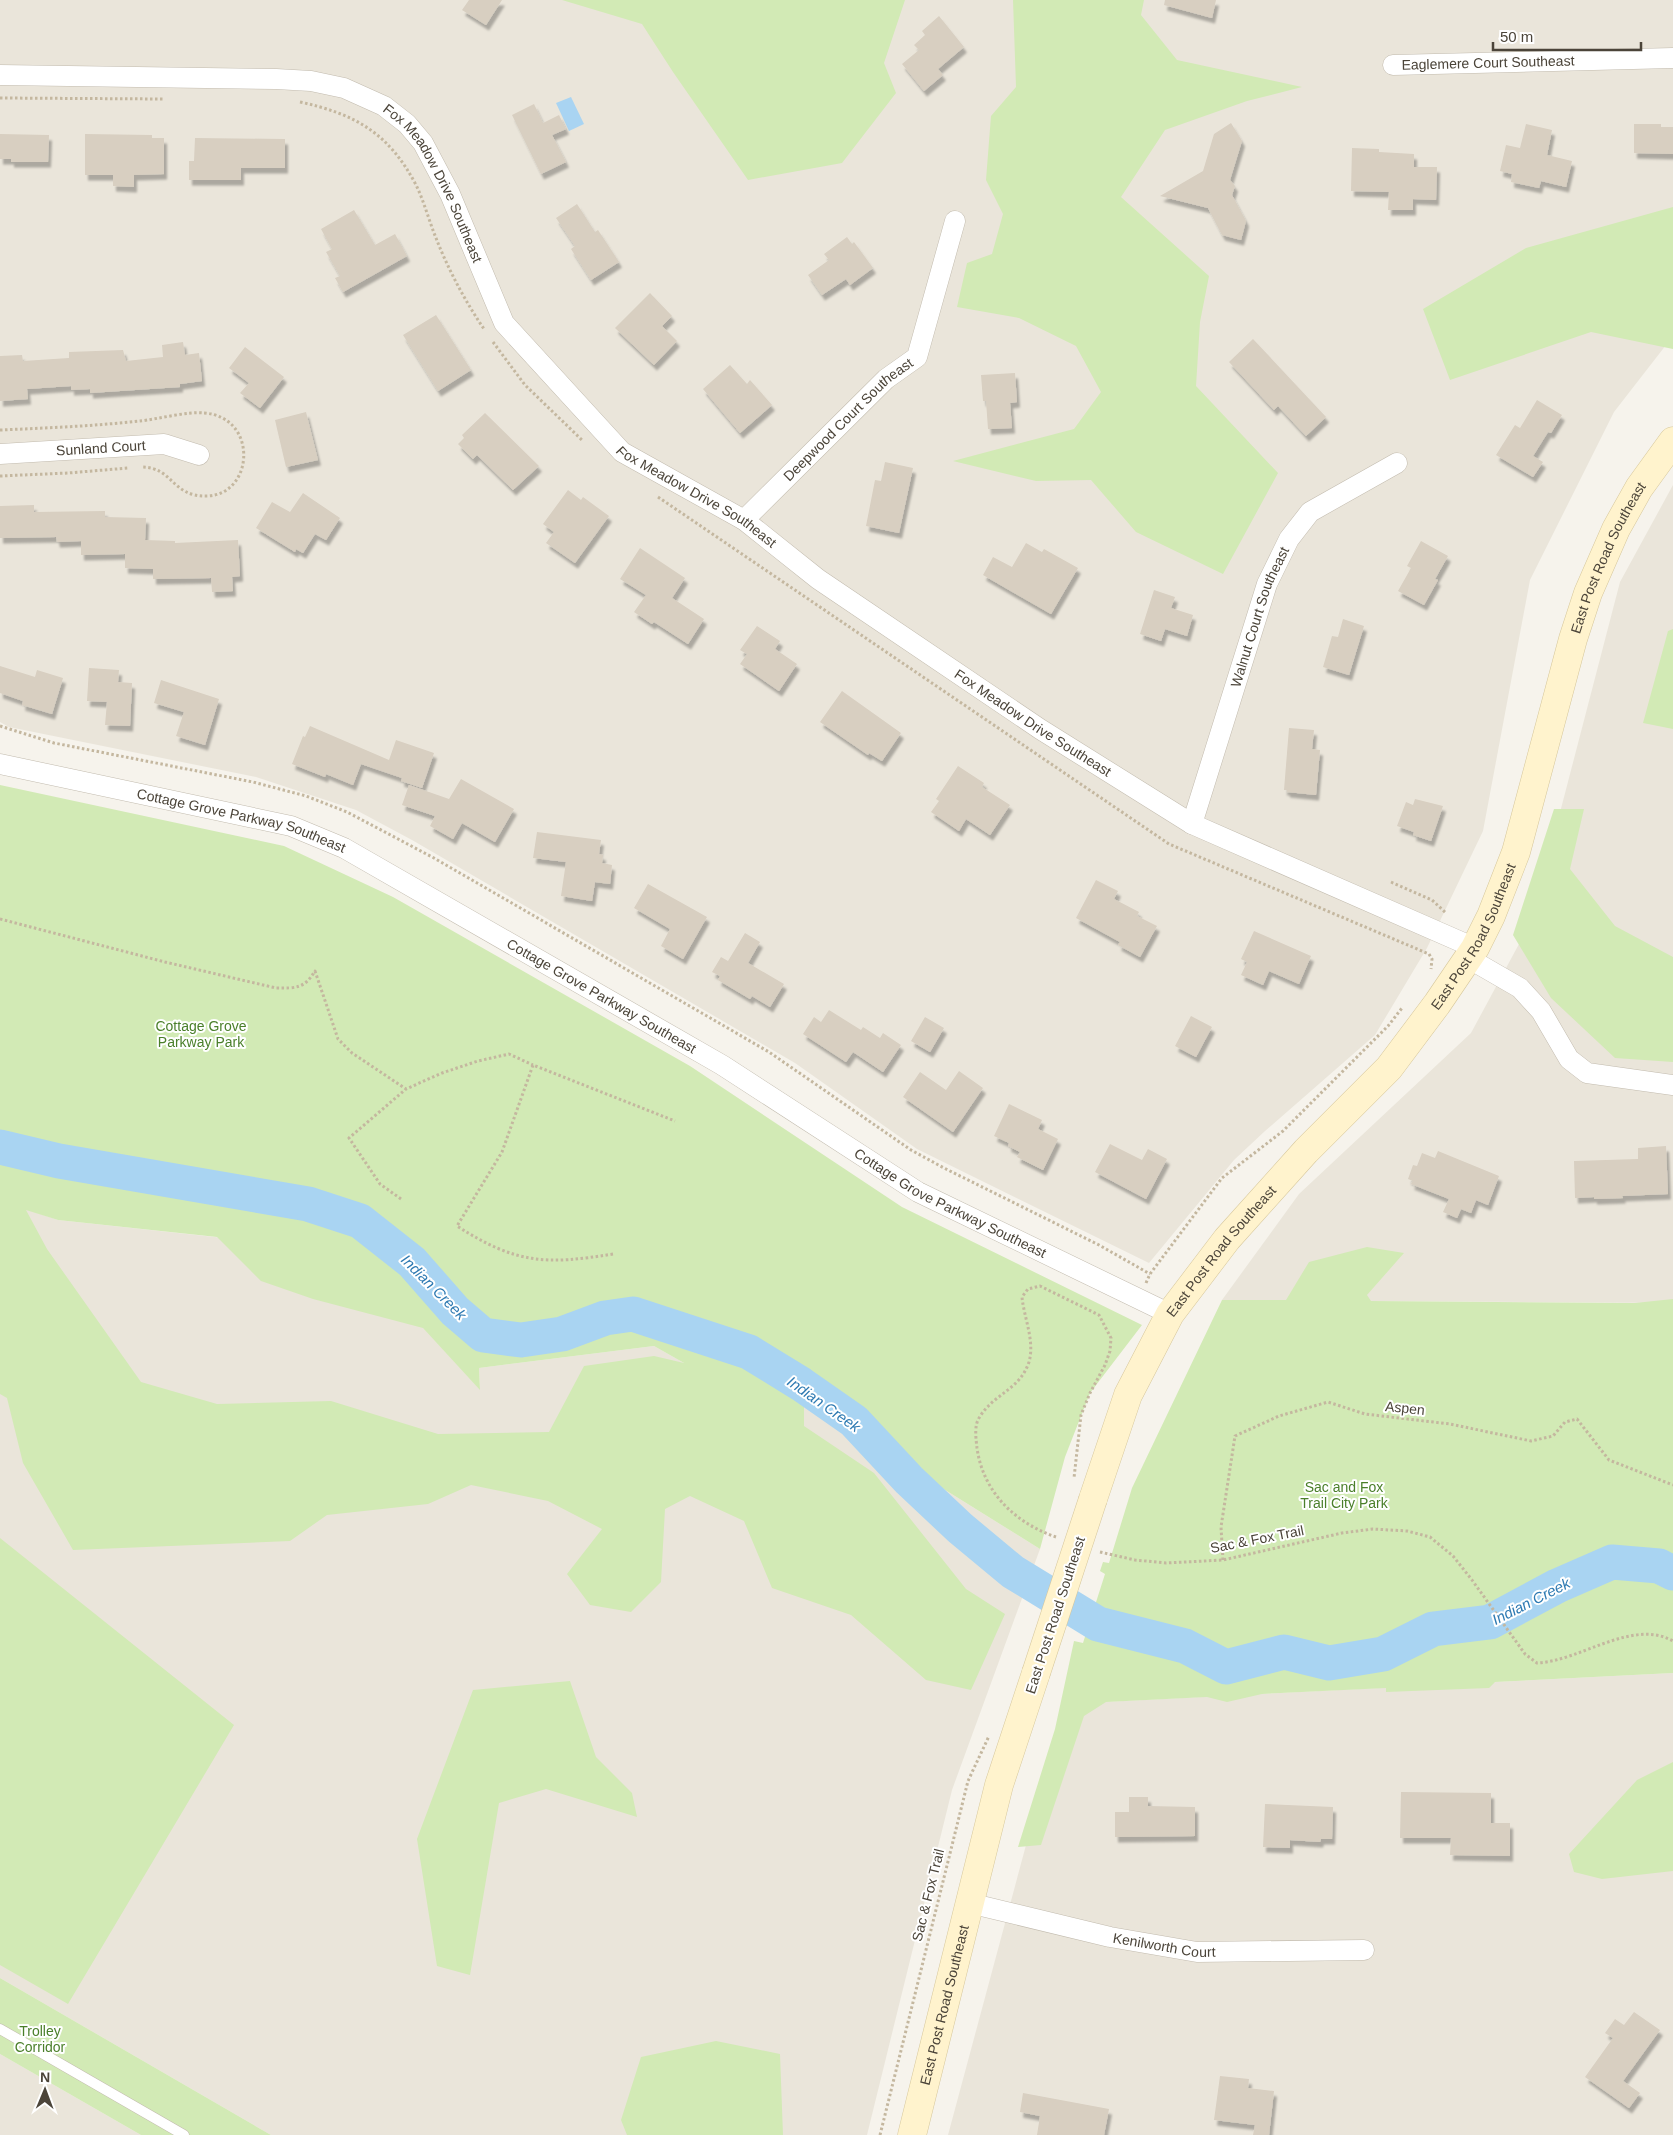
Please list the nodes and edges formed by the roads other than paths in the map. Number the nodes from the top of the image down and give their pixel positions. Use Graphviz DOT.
graph roads {
  1 [pos="1673,58"];
  2 [pos="1393,65"];
  3 [pos="0,75"];
  4 [pos="955,221"];
  5 [pos="1673,441"];
  6 [pos="0,454"];
  7 [pos="199,455"];
  8 [pos="1397,463"];
  9 [pos="744,520"];
  10 [pos="0,764"];
  11 [pos="1192,824"];
  12 [pos="1472,953"];
  13 [pos="1673,1085"];
  14 [pos="1170,1314"];
  15 [pos="969,1903"];
  16 [pos="1364,1950"];
  17 [pos="0,2029"];
  18 [pos="184,2135"];
  19 [pos="912,2135"];
  1 -- 2 [label="street, Eaglemere Court Southeast"];
  3 -- 9 [label="street, Fox Meadow Drive Southeast"];
  4 -- 9 [label="street, Deepwood Court Southeast"];
  5 -- 12 [label="main road, East Post Road Southeast"];
  6 -- 7 [label="street, Sunland Court"];
  8 -- 11 [label="street, Walnut Court Southeast"];
  9 -- 11 [label="street, Fox Meadow Drive Southeast"];
  10 -- 14 [label="street, Cottage Grove Parkway Southeast"];
  11 -- 12 [label="street, Fox Meadow Drive Southeast"];
  12 -- 13 [label="street, Fox Meadow Drive Southeast"];
  12 -- 14 [label="main road, East Post Road Southeast"];
  14 -- 15 [label="main road, East Post Road Southeast, bridge"];
  15 -- 16 [label="street, Kenilworth Court"];
  15 -- 19 [label="main road, East Post Road Southeast"];
  17 -- 18 [label="lane"];
}
